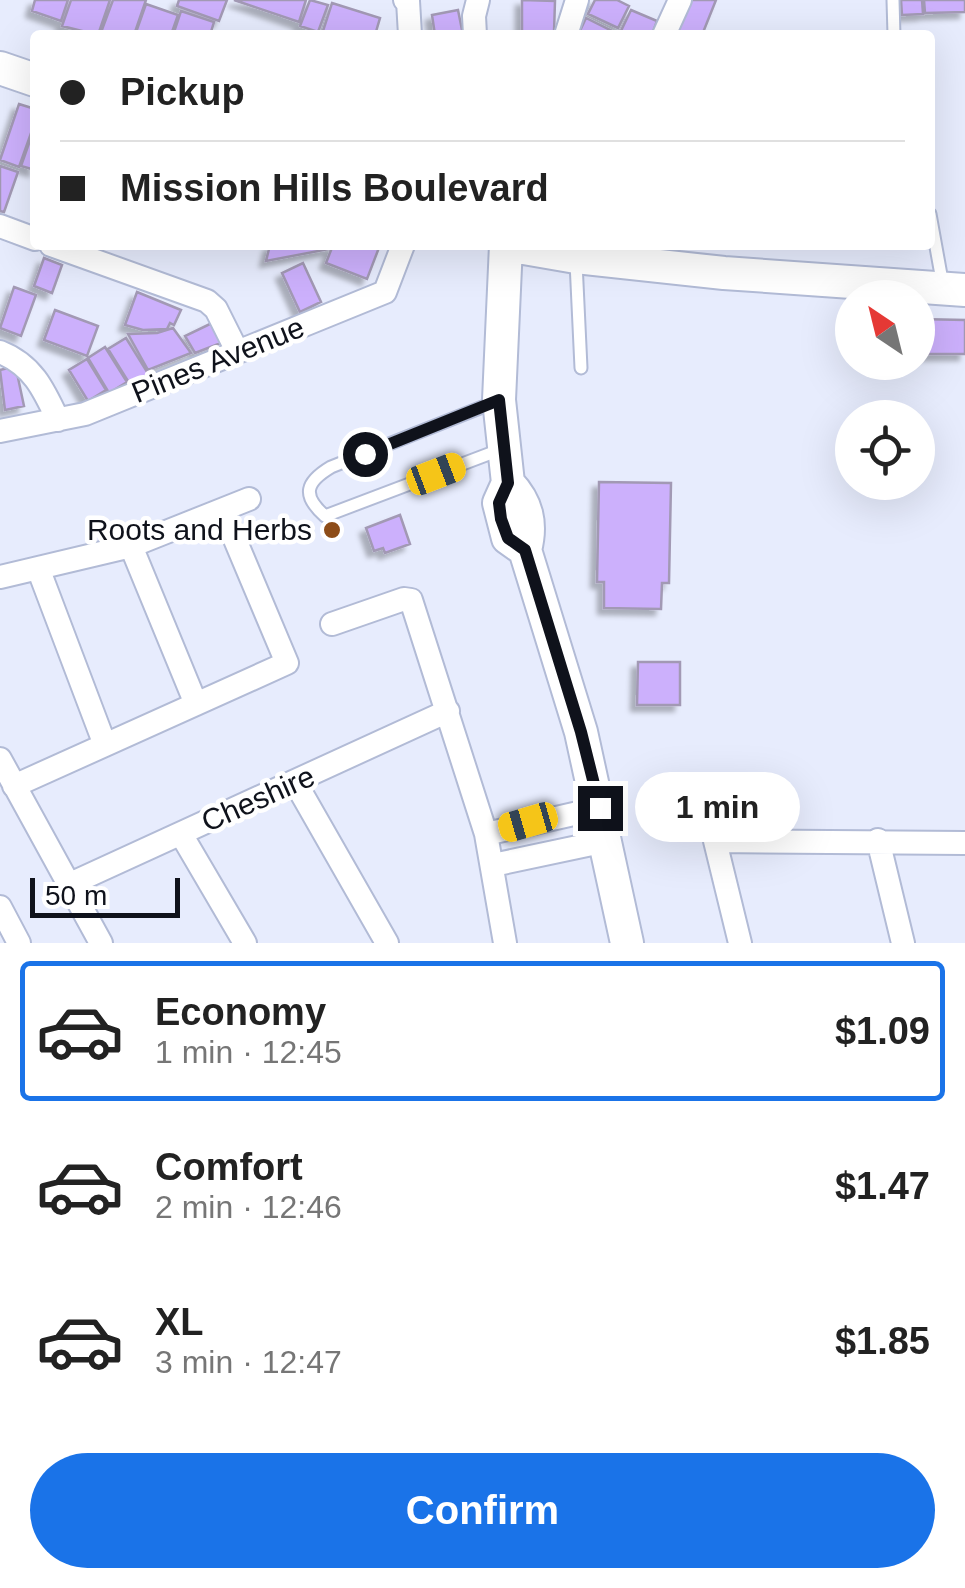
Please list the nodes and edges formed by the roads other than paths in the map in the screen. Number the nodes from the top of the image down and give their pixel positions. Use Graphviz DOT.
graph roads {
  1 [pos="405,0"];
  2 [pos="478,0"];
  3 [pos="577,0"];
  4 [pos="680,0"];
  5 [pos="892,0"];
  6 [pos="410,30"];
  7 [pos="475,30"];
  8 [pos="568,30"];
  9 [pos="666,30"];
  10 [pos="894,30"];
  11 [pos="0,68"];
  12 [pos="30,78"];
  13 [pos="0,226"];
  14 [pos="935,230"];
  15 [pos="30,237"];
  16 [pos="65,250"];
  17 [pos="401,250"];
  18 [pos="527,250"];
  19 [pos="542,250"];
  20 [pos="576,257"];
  21 [pos="954,290"];
  22 [pos="0,352"];
  23 [pos="237,352"];
  24 [pos="581,368"];
  25 [pos="499,400"];
  26 [pos="58,420"];
  27 [pos="0,431"];
  28 [pos="502,449"];
  29 [pos="249,499"];
  30 [pos="223,511"];
  31 [pos="132,546"];
  32 [pos="38,568"];
  33 [pos="0,577"];
  34 [pos="332,624"];
  35 [pos="196,704"];
  36 [pos="448,711"];
  37 [pos="105,745"];
  38 [pos="0,759"];
  39 [pos="295,782"];
  40 [pos="14,786"];
  41 [pos="600,808"];
  42 [pos="182,834"];
  43 [pos="486,834"];
  44 [pos="878,840"];
  45 [pos="606,841"];
  46 [pos="965,843"];
  47 [pos="493,865"];
  48 [pos="68,885"];
  49 [pos="0,907"];
  50 [pos="20,943"];
  51 [pos="101,943"];
  52 [pos="244,943"];
  53 [pos="387,943"];
  54 [pos="505,943"];
  55 [pos="628,943"];
  56 [pos="740,943"];
  57 [pos="902,943"];
  1 -- 6 [label="street"];
  2 -- 7 [label="street"];
  3 -- 8 [label="street"];
  4 -- 9 [label="street"];
  5 -- 10 [label="lane"];
  11 -- 12 [label="street"];
  13 -- 15 [label="street"];
  14 -- 21 [label="lane"];
  16 -- 23 [label="street"];
  17 -- 23 [label="street, Pines Avenue"];
  18 -- 25 [label="street"];
  19 -- 20 [label="street"];
  20 -- 21 [label="street"];
  20 -- 24 [label="lane"];
  22 -- 26 [label="street"];
  23 -- 26 [label="street, Pines Avenue"];
  25 -- 28 [label="street"];
  25 -- 28 [label="lane"];
  26 -- 27 [label="street, Pines Avenue"];
  28 -- 41 [label="street"];
  29 -- 30 [label="street"];
  30 -- 31 [label="street"];
  30 -- 35 [label="street"];
  31 -- 32 [label="street"];
  31 -- 35 [label="street"];
  32 -- 33 [label="street"];
  32 -- 37 [label="street"];
  34 -- 36 [label="street"];
  35 -- 37 [label="street"];
  36 -- 39 [label="street, Cheshire"];
  36 -- 43 [label="street"];
  37 -- 40 [label="street"];
  38 -- 40 [label="street"];
  39 -- 42 [label="street, Cheshire"];
  39 -- 53 [label="street"];
  40 -- 48 [label="street"];
  41 -- 43 [label="street"];
  41 -- 45 [label="street"];
  42 -- 48 [label="street, Cheshire"];
  42 -- 52 [label="street"];
  43 -- 47 [label="street"];
  44 -- 46 [label="street"];
  44 -- 56 [label="street"];
  44 -- 57 [label="street"];
  45 -- 47 [label="street"];
  45 -- 55 [label="street"];
  47 -- 54 [label="street"];
  48 -- 51 [label="street"];
  49 -- 50 [label="street"];
}
